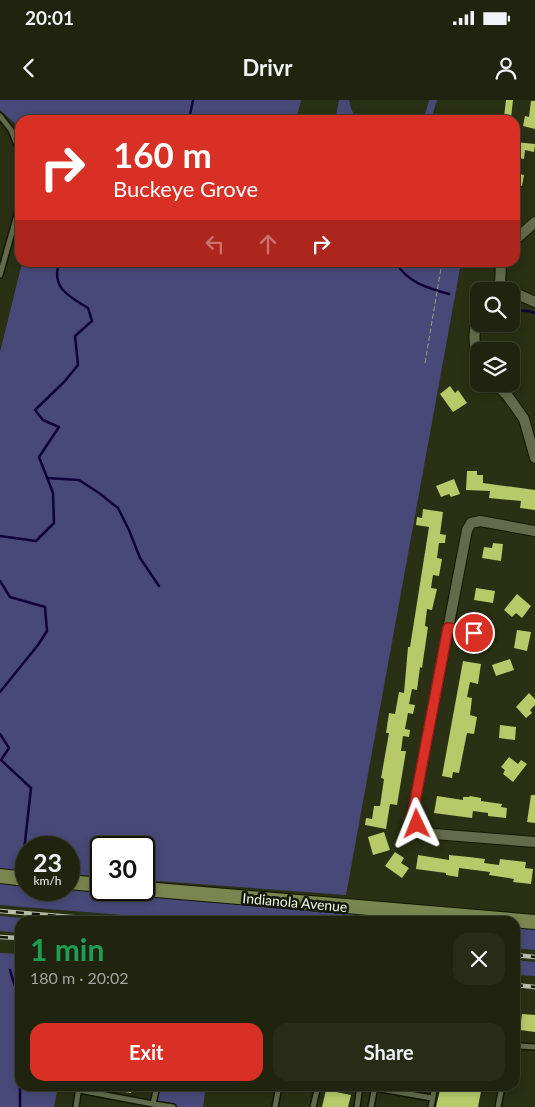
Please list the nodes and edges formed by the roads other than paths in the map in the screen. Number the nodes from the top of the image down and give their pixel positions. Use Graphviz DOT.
graph roads {
  1 [pos="0,116"];
  2 [pos="15,140"];
  3 [pos="15,222"];
  4 [pos="535,222"];
  5 [pos="520,236"];
  6 [pos="500,267"];
  7 [pos="0,275"];
  8 [pos="497,282"];
  9 [pos="520,297"];
  10 [pos="535,302"];
  11 [pos="504,392"];
  12 [pos="535,458"];
  13 [pos="535,530"];
  14 [pos="448,628"];
  15 [pos="486,636"];
  16 [pos="535,842"];
  17 [pos="0,876"];
  18 [pos="15,878"];
  19 [pos="155,890"];
  20 [pos="464,916"];
  21 [pos="520,921"];
  22 [pos="535,922"];
  23 [pos="520,1046"];
  24 [pos="535,1047"];
  25 [pos="79,1091"];
  26 [pos="93,1091"];
  27 [pos="156,1091"];
  28 [pos="278,1091"];
  29 [pos="317,1091"];
  30 [pos="359,1091"];
  31 [pos="374,1091"];
  32 [pos="396,1091"];
  33 [pos="433,1091"];
  34 [pos="501,1091"];
  35 [pos="432,1098"];
  36 [pos="153,1104"];
  37 [pos="76,1107"];
  38 [pos="173,1107"];
  39 [pos="275,1107"];
  40 [pos="313,1107"];
  41 [pos="356,1107"];
  42 [pos="371,1107"];
  43 [pos="431,1107"];
  44 [pos="498,1107"];
  1 -- 2 [label="lane"];
  3 -- 7 [label="lane"];
  4 -- 5 [label="street"];
  6 -- 8 [label="street"];
  9 -- 10 [label="street"];
  11 -- 12 [label="street"];
  13 -- 14 [label="street"];
  14 -- 15 [label="street"];
  14 -- 16 [label="street"];
  17 -- 18 [label="main road"];
  19 -- 20 [label="main road, Indianola Avenue"];
  21 -- 22 [label="main road, Indianola Avenue"];
  23 -- 24 [label="lane"];
  25 -- 37 [label="lane"];
  26 -- 36 [label="lane"];
  27 -- 36 [label="lane"];
  28 -- 39 [label="lane"];
  29 -- 40 [label="lane"];
  30 -- 41 [label="lane"];
  31 -- 42 [label="lane"];
  32 -- 35 [label="lane"];
  33 -- 35 [label="lane"];
  34 -- 44 [label="lane"];
  35 -- 43 [label="lane"];
  36 -- 38 [label="lane"];
}
